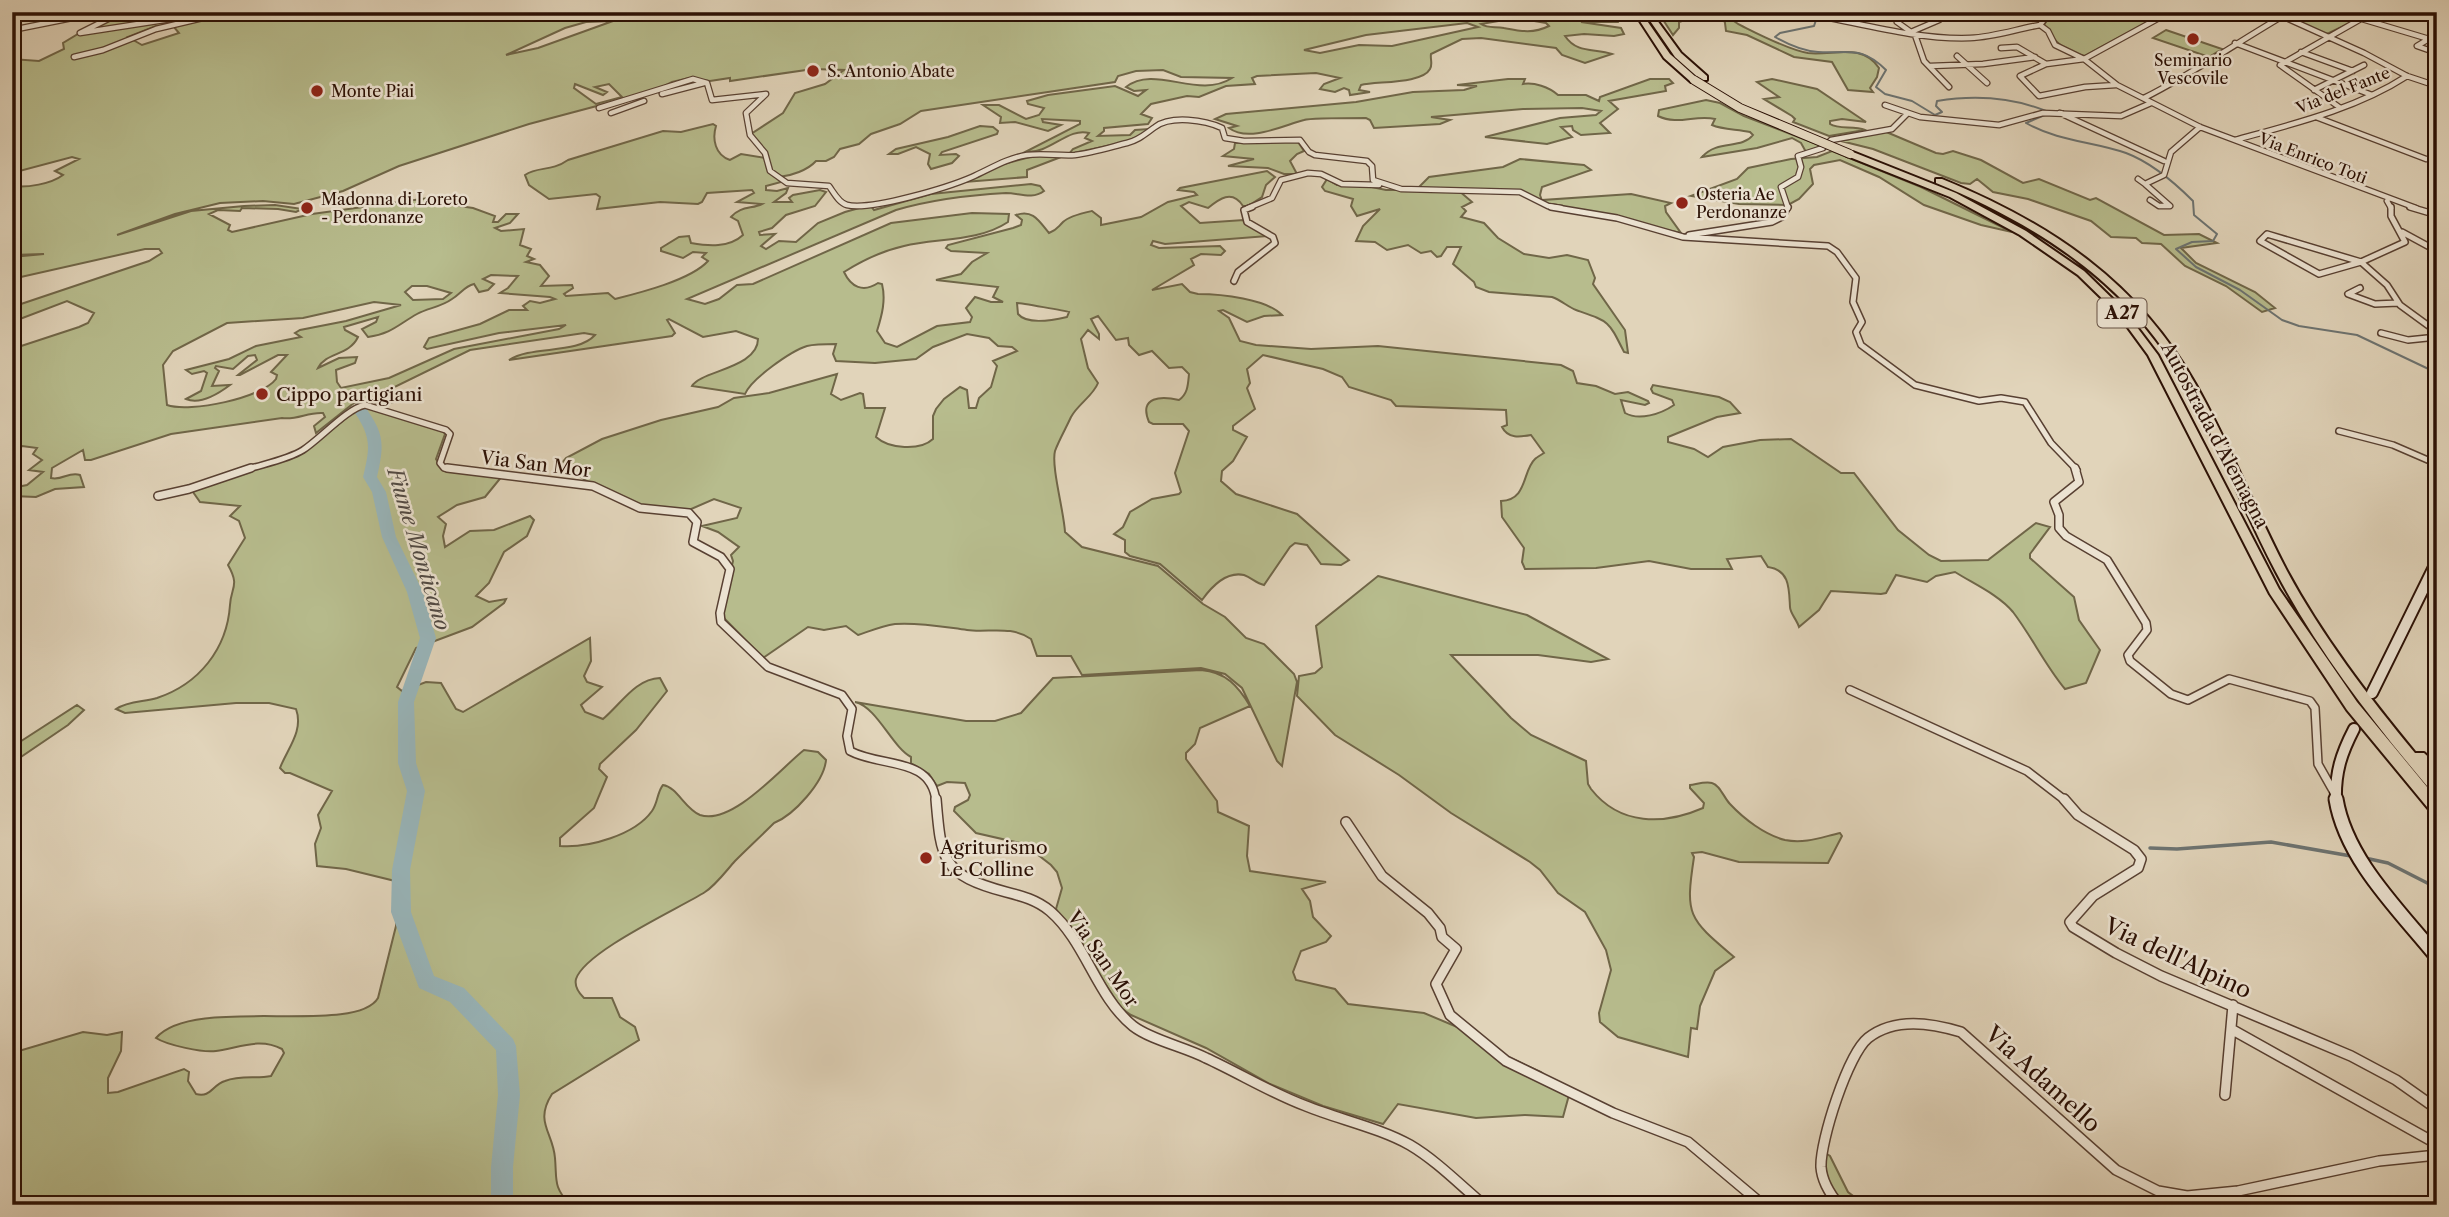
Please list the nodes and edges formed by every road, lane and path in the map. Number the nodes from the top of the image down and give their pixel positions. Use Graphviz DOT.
graph roads {
  1 [pos="102,12"];
  2 [pos="122,12"];
  3 [pos="216,12"];
  4 [pos="228,12"];
  5 [pos="1637,12"];
  6 [pos="1647,12"];
  7 [pos="2050,12"];
  8 [pos="2170,12"];
  9 [pos="2273,12"];
  10 [pos="2373,12"];
  11 [pos="1799,13"];
  12 [pos="2281,17"];
  13 [pos="2362,19"];
  14 [pos="1939,20"];
  15 [pos="1897,22"];
  16 [pos="2040,25"];
  17 [pos="12,30"];
  18 [pos="1913,33"];
  19 [pos="2437,34"];
  20 [pos="2330,37"];
  21 [pos="2429,39"];
  22 [pos="2235,43"];
  23 [pos="2001,48"];
  24 [pos="2301,52"];
  25 [pos="2437,52"];
  26 [pos="74,57"];
  27 [pos="1957,57"];
  28 [pos="2035,57"];
  29 [pos="2084,58"];
  30 [pos="2282,62"];
  31 [pos="2046,64"];
  32 [pos="1967,65"];
  33 [pos="2364,65"];
  34 [pos="1930,66"];
  35 [pos="2353,71"];
  36 [pos="2407,76"];
  37 [pos="1704,78"];
  38 [pos="2333,80"];
  39 [pos="705,82"];
  40 [pos="1987,83"];
  41 [pos="2117,85"];
  42 [pos="2437,86"];
  43 [pos="1949,87"];
  44 [pos="2314,90"];
  45 [pos="2372,94"];
  46 [pos="2144,98"];
  47 [pos="2151,103"];
  48 [pos="1885,105"];
  49 [pos="2339,107"];
  50 [pos="599,108"];
  51 [pos="611,113"];
  52 [pos="2059,113"];
  53 [pos="1907,114"];
  54 [pos="2315,117"];
  55 [pos="2200,127"];
  56 [pos="2235,140"];
  57 [pos="1855,153"];
  58 [pos="2437,159"];
  59 [pos="2164,161"];
  60 [pos="2138,179"];
  61 [pos="2145,184"];
  62 [pos="1381,185"];
  63 [pos="2383,198"];
  64 [pos="2150,200"];
  65 [pos="2437,215"];
  66 [pos="2401,232"];
  67 [pos="1678,235"];
  68 [pos="2437,251"];
  69 [pos="2361,262"];
  70 [pos="1234,281"];
  71 [pos="2360,288"];
  72 [pos="2398,303"];
  73 [pos="2437,332"];
  74 [pos="2381,333"];
  75 [pos="2437,337"];
  76 [pos="2339,431"];
  77 [pos="2437,464"];
  78 [pos="158,496"];
  79 [pos="2437,563"];
  80 [pos="1850,690"];
  81 [pos="2370,698"];
  82 [pos="2354,729"];
  83 [pos="2437,773"];
  84 [pos="2437,788"];
  85 [pos="2336,794"];
  86 [pos="2437,809"];
  87 [pos="1346,822"];
  88 [pos="2437,957"];
  89 [pos="2233,1005"];
  90 [pos="2231,1029"];
  91 [pos="2225,1095"];
  92 [pos="2437,1109"];
  93 [pos="2437,1144"];
  94 [pos="2437,1155"];
  95 [pos="1485,1205"];
  96 [pos="1763,1205"];
  97 [pos="1839,1205"];
  1 -- 17 [label="street"];
  2 -- 3 [label="street"];
  4 -- 26 [label="street"];
  5 -- 57 [label="highway, Autostrada d'Alemagna / A27, bridge"];
  6 -- 37 [label="highway, Autostrada d'Alemagna / A27"];
  7 -- 16 [label="street"];
  8 -- 29 [label="street"];
  9 -- 12 [label="street, Via del Fante"];
  10 -- 13 [label="street"];
  11 -- 18 [label="street"];
  12 -- 20 [label="street, Via del Fante"];
  12 -- 22 [label="street"];
  13 -- 20 [label="street"];
  13 -- 21 [label="street"];
  14 -- 18 [label="street"];
  15 -- 18 [label="street"];
  16 -- 18 [label="street"];
  16 -- 29 [label="street, Via Enrico Toti"];
  18 -- 34 [label="street"];
  19 -- 21 [label="street"];
  20 -- 24 [label="street"];
  20 -- 36 [label="street, Via del Fante"];
  21 -- 25 [label="street"];
  22 -- 30 [label="street"];
  22 -- 46 [label="street"];
  23 -- 28 [label="street"];
  24 -- 30 [label="street"];
  24 -- 35 [label="street"];
  27 -- 32 [label="street"];
  28 -- 31 [label="street"];
  28 -- 32 [label="street"];
  29 -- 31 [label="street"];
  29 -- 41 [label="street, Via Enrico Toti"];
  30 -- 38 [label="street"];
  30 -- 44 [label="street"];
  31 -- 41 [label="street"];
  32 -- 34 [label="street"];
  32 -- 40 [label="street"];
  33 -- 35 [label="street"];
  34 -- 43 [label="street"];
  35 -- 38 [label="street"];
  36 -- 42 [label="street"];
  36 -- 45 [label="street, Via del Fante"];
  37 -- 57 [label="highway, Autostrada d'Alemagna / A27"];
  38 -- 44 [label="street"];
  38 -- 45 [label="street"];
  39 -- 50 [label="street"];
  39 -- 51 [label="street"];
  39 -- 62 [label="street"];
  41 -- 46 [label="street, Via Enrico Toti"];
  44 -- 49 [label="street"];
  45 -- 49 [label="street, Via del Fante"];
  46 -- 47 [label="street, Via Enrico Toti"];
  47 -- 52 [label="street"];
  47 -- 55 [label="street, Via Enrico Toti"];
  48 -- 53 [label="street"];
  49 -- 54 [label="street, Via del Fante"];
  52 -- 53 [label="street"];
  52 -- 59 [label="street"];
  53 -- 67 [label="street"];
  54 -- 56 [label="street, Via del Fante"];
  54 -- 58 [label="street"];
  55 -- 56 [label="street, Via Enrico Toti"];
  55 -- 59 [label="street"];
  56 -- 63 [label="street, Via Enrico Toti"];
  57 -- 81 [label="highway, Autostrada d'Alemagna / A27"];
  57 -- 86 [label="highway, Autostrada d'Alemagna / A27"];
  59 -- 61 [label="street"];
  60 -- 61 [label="street"];
  61 -- 64 [label="street"];
  62 -- 67 [label="street"];
  62 -- 70 [label="street"];
  63 -- 65 [label="street, Via Enrico Toti"];
  63 -- 66 [label="street"];
  66 -- 68 [label="street"];
  66 -- 69 [label="street"];
  67 -- 85 [label="street"];
  69 -- 69 [label="street"];
  69 -- 72 [label="street"];
  71 -- 72 [label="street"];
  72 -- 73 [label="street"];
  74 -- 75 [label="street"];
  76 -- 77 [label="street"];
  78 -- 95 [label="street, Via San Mor"];
  79 -- 81 [label="main road"];
  80 -- 89 [label="street, Via dell'Alpino"];
  81 -- 83 [label="highway, A27"];
  81 -- 84 [label="highway, Autostrada d'Alemagna / A27"];
  82 -- 85 [label="main road"];
  85 -- 88 [label="main road"];
  87 -- 96 [label="street"];
  89 -- 90 [label="street"];
  89 -- 92 [label="street, Via dell'Alpino"];
  90 -- 91 [label="street"];
  90 -- 93 [label="street"];
  94 -- 97 [label="street, Via Adamello"];
}
